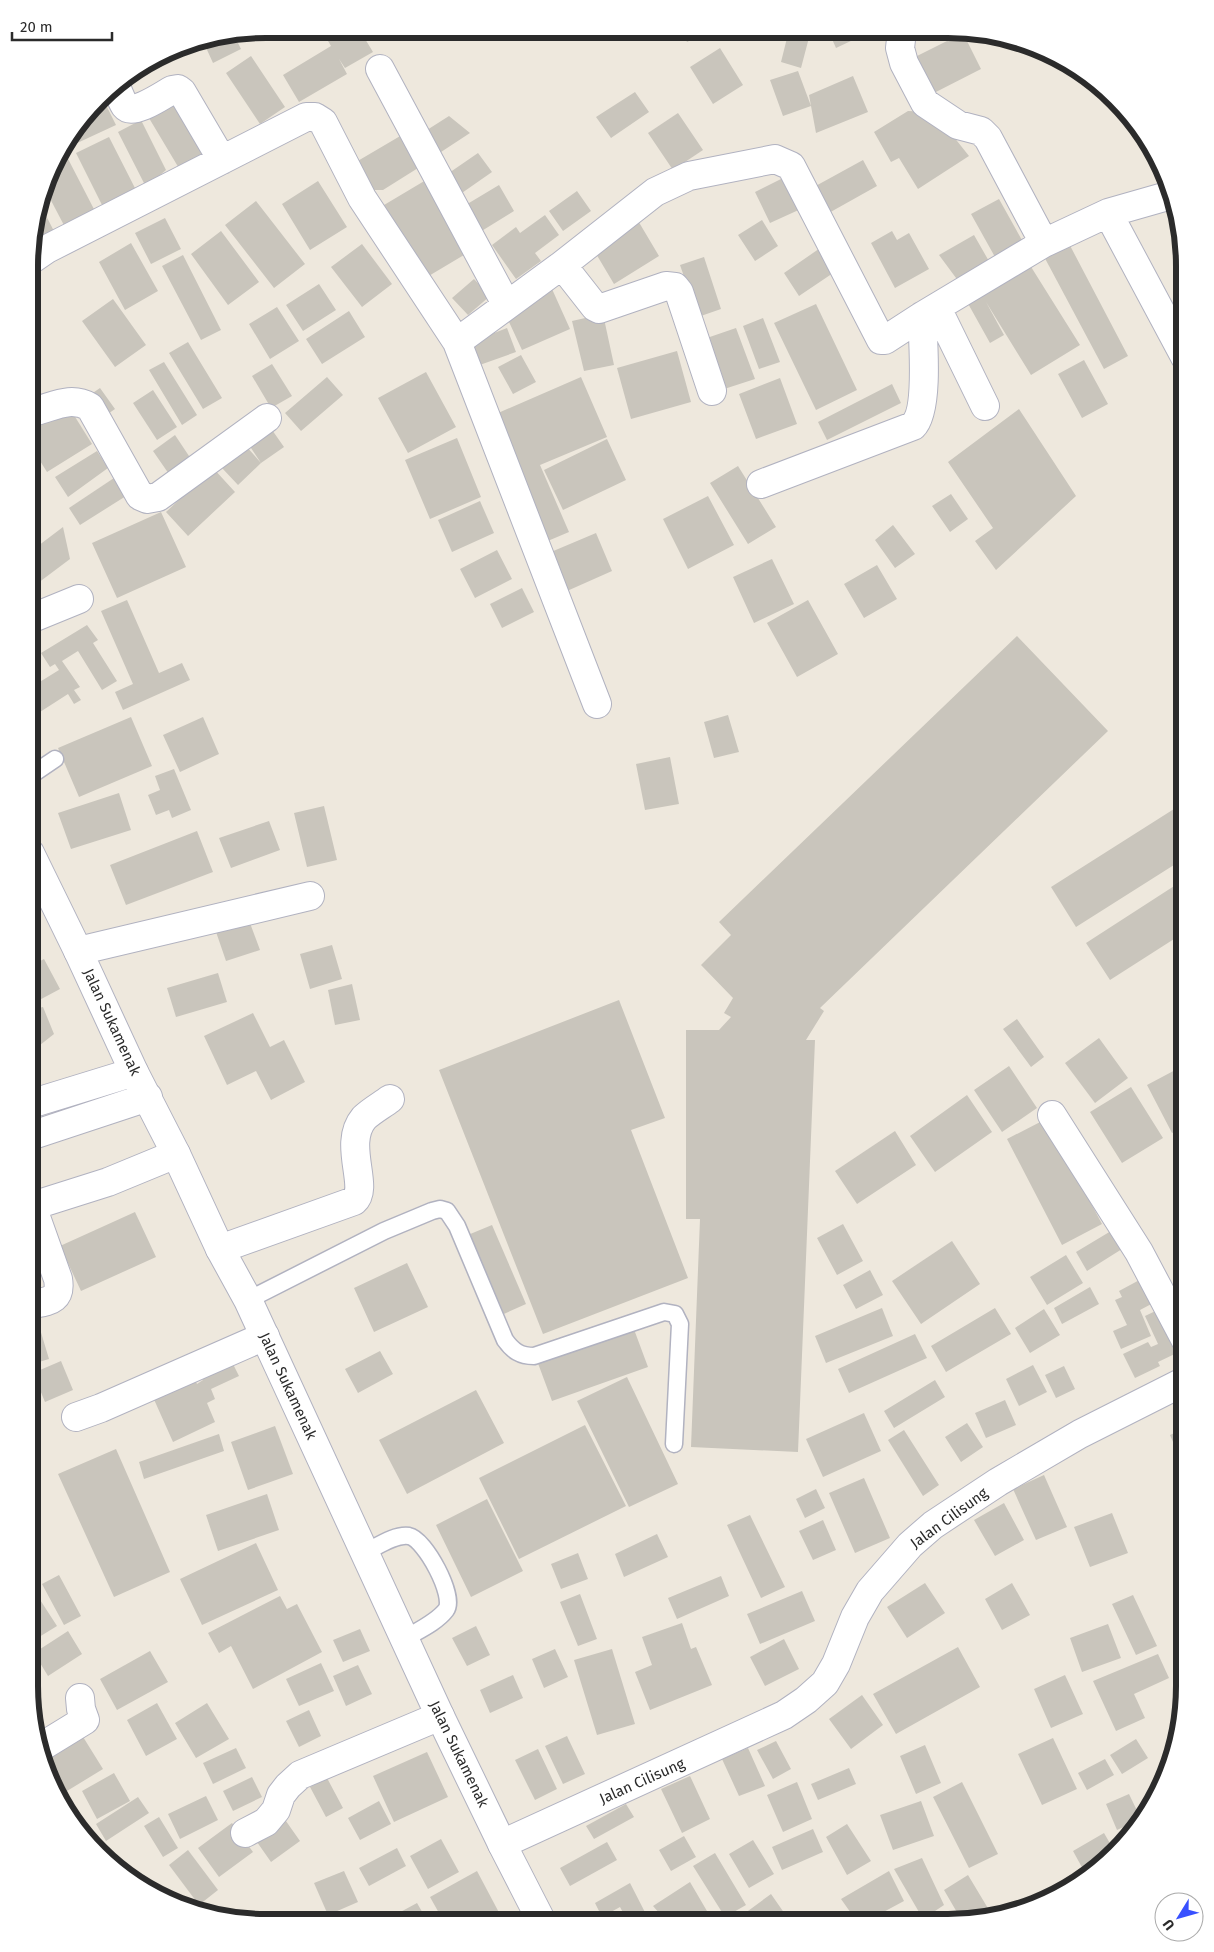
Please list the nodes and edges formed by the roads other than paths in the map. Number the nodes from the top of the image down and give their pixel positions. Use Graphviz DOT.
graph roads {
  1 [pos="901,38"];
  2 [pos="380,69"];
  3 [pos="118,91"];
  4 [pos="222,160"];
  5 [pos="1166,196"];
  6 [pos="1108,212"];
  7 [pos="1044,243"];
  8 [pos="38,256"];
  9 [pos="562,265"];
  10 [pos="506,304"];
  11 [pos="929,312"];
  12 [pos="1176,340"];
  13 [pos="457,342"];
  14 [pos="712,391"];
  15 [pos="985,406"];
  16 [pos="38,410"];
  17 [pos="267,418"];
  18 [pos="761,484"];
  19 [pos="79,598"];
  20 [pos="38,616"];
  21 [pos="597,704"];
  22 [pos="55,759"];
  23 [pos="38,771"];
  24 [pos="38,869"];
  25 [pos="310,896"];
  26 [pos="78,951"];
  27 [pos="134,1072"];
  28 [pos="148,1097"];
  29 [pos="390,1099"];
  30 [pos="38,1102"];
  31 [pos="1052,1115"];
  32 [pos="38,1133"];
  33 [pos="176,1154"];
  34 [pos="38,1204"];
  35 [pos="38,1228"];
  36 [pos="220,1249"];
  37 [pos="248,1300"];
  38 [pos="38,1303"];
  39 [pos="1176,1322"];
  40 [pos="265,1336"];
  41 [pos="1176,1386"];
  42 [pos="76,1417"];
  43 [pos="674,1444"];
  44 [pos="366,1552"];
  45 [pos="404,1639"];
  46 [pos="80,1698"];
  47 [pos="440,1716"];
  48 [pos="45,1745"];
  49 [pos="245,1834"];
  50 [pos="502,1844"];
  51 [pos="538,1914"];
  1 -- 7 [label="street"];
  2 -- 10 [label="street"];
  3 -- 4 [label="street"];
  4 -- 8 [label="street"];
  4 -- 13 [label="street"];
  5 -- 6 [label="street"];
  6 -- 7 [label="street"];
  6 -- 12 [label="street"];
  7 -- 11 [label="street"];
  9 -- 10 [label="street"];
  9 -- 11 [label="street"];
  9 -- 14 [label="street"];
  10 -- 13 [label="street"];
  11 -- 15 [label="street"];
  11 -- 18 [label="street"];
  13 -- 21 [label="street"];
  16 -- 17 [label="street"];
  19 -- 20 [label="street"];
  22 -- 23 [label="lane"];
  24 -- 26 [label="street, Jalan Sukamenak"];
  25 -- 26 [label="street"];
  26 -- 27 [label="street, Jalan Sukamenak"];
  27 -- 28 [label="street, Jalan Sukamenak"];
  27 -- 30 [label="street"];
  28 -- 32 [label="street"];
  28 -- 33 [label="street, Jalan Sukamenak"];
  29 -- 36 [label="street"];
  31 -- 39 [label="street"];
  33 -- 34 [label="street"];
  33 -- 36 [label="street, Jalan Sukamenak"];
  35 -- 38 [label="street"];
  36 -- 37 [label="street, Jalan Sukamenak"];
  37 -- 40 [label="street, Jalan Sukamenak"];
  37 -- 43 [label="lane"];
  40 -- 42 [label="street"];
  40 -- 44 [label="street, Jalan Sukamenak"];
  41 -- 50 [label="street, Jalan Cilisung"];
  44 -- 45 [label="street, Jalan Sukamenak"];
  44 -- 45 [label="lane"];
  45 -- 47 [label="street, Jalan Sukamenak"];
  46 -- 48 [label="street"];
  47 -- 49 [label="street"];
  47 -- 50 [label="street, Jalan Sukamenak"];
  50 -- 51 [label="street, Jalan Sukamenak"];
}
